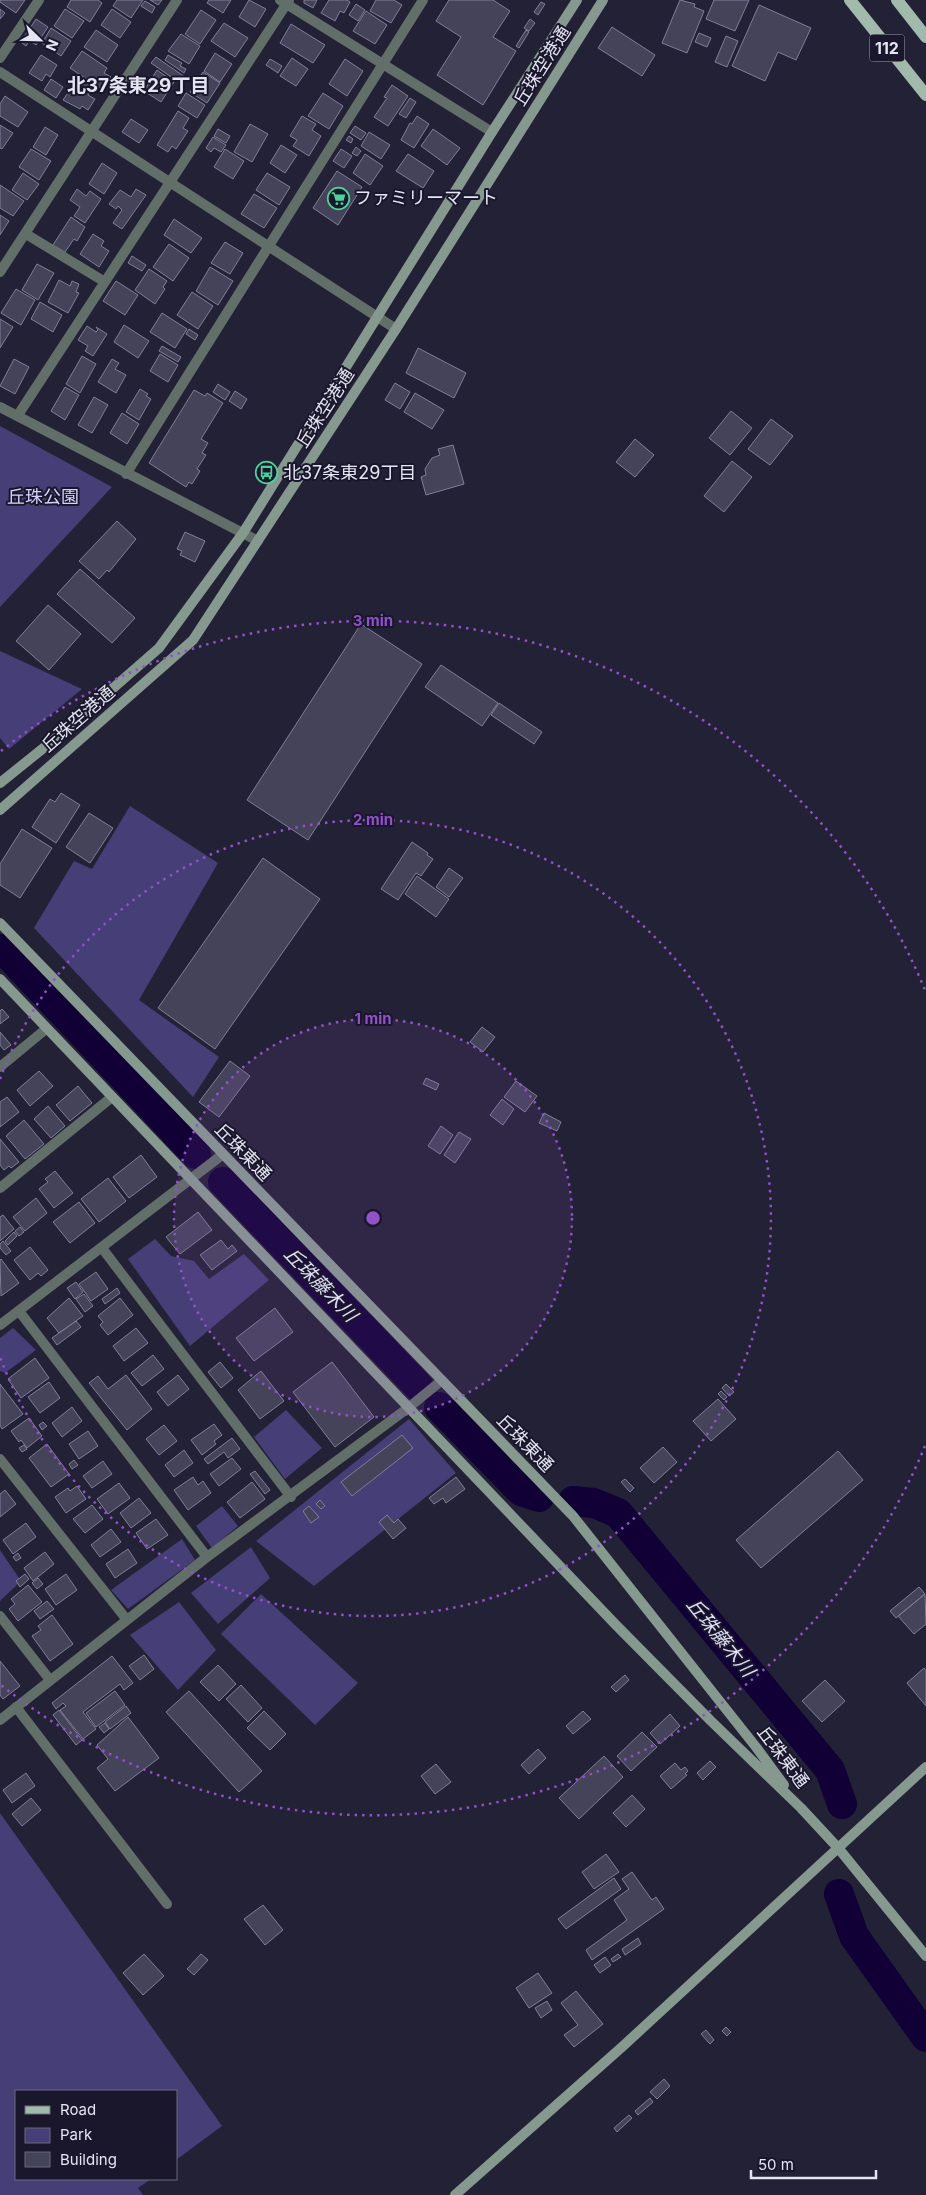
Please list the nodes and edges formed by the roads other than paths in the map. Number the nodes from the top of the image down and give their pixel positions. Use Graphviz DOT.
graph roads {
  1 [pos="39,0"];
  2 [pos="177,0"];
  3 [pos="423,0"];
  4 [pos="578,0"];
  5 [pos="603,0"];
  6 [pos="850,0"];
  7 [pos="897,0"];
  8 [pos="285,1"];
  9 [pos="926,37"];
  10 [pos="0,58"];
  11 [pos="383,66"];
  12 [pos="0,72"];
  13 [pos="926,95"];
  14 [pos="91,131"];
  15 [pos="492,132"];
  16 [pos="170,183"];
  17 [pos="26,234"];
  18 [pos="268,247"];
  19 [pos="0,272"];
  20 [pos="105,282"];
  21 [pos="378,317"];
  22 [pos="396,329"];
  23 [pos="0,407"];
  24 [pos="18,415"];
  25 [pos="126,474"];
  26 [pos="242,533"];
  27 [pos="258,541"];
  28 [pos="0,783"];
  29 [pos="0,810"];
  30 [pos="0,923"];
  31 [pos="0,979"];
  32 [pos="46,1029"];
  33 [pos="0,1067"];
  34 [pos="112,1097"];
  35 [pos="222,1155"];
  36 [pos="191,1179"];
  37 [pos="0,1188"];
  38 [pos="102,1248"];
  39 [pos="20,1311"];
  40 [pos="0,1325"];
  41 [pos="442,1381"];
  42 [pos="408,1408"];
  43 [pos="0,1459"];
  44 [pos="291,1497"];
  45 [pos="207,1557"];
  46 [pos="0,1616"];
  47 [pos="127,1620"];
  48 [pos="50,1680"];
  49 [pos="16,1707"];
  50 [pos="0,1720"];
  51 [pos="926,1767"];
  52 [pos="801,1808"];
  53 [pos="839,1848"];
  54 [pos="167,1904"];
  55 [pos="926,1956"];
  56 [pos="454,2195"];
  1 -- 10 [label="street"];
  2 -- 14 [label="street"];
  3 -- 11 [label="street"];
  4 -- 15 [label="street, 丘珠空港通"];
  5 -- 22 [label="street, 丘珠空港通"];
  6 -- 13 [label="main road, 112"];
  7 -- 9 [label="main road, 112"];
  8 -- 11 [label="street"];
  8 -- 16 [label="street"];
  11 -- 15 [label="street"];
  11 -- 18 [label="street"];
  12 -- 14 [label="street"];
  14 -- 16 [label="street"];
  14 -- 17 [label="street"];
  15 -- 21 [label="street, 丘珠空港通"];
  16 -- 18 [label="street"];
  16 -- 20 [label="street"];
  17 -- 19 [label="street"];
  17 -- 20 [label="street"];
  18 -- 21 [label="street"];
  18 -- 25 [label="street"];
  20 -- 24 [label="street"];
  21 -- 22 [label="street"];
  21 -- 26 [label="street, 丘珠空港通"];
  22 -- 27 [label="street, 丘珠空港通"];
  23 -- 24 [label="street"];
  24 -- 25 [label="street"];
  25 -- 26 [label="street"];
  26 -- 27 [label="street"];
  26 -- 28 [label="street, 丘珠空港通"];
  27 -- 29 [label="street, 丘珠空港通"];
  30 -- 35 [label="street, 丘珠東通"];
  31 -- 32 [label="street, 丘珠東通"];
  32 -- 33 [label="street"];
  32 -- 34 [label="street, 丘珠東通"];
  34 -- 36 [label="street, 丘珠東通"];
  34 -- 37 [label="street"];
  35 -- 36 [label="street"];
  35 -- 41 [label="street, 丘珠東通"];
  36 -- 38 [label="street"];
  36 -- 42 [label="street, 丘珠東通"];
  38 -- 39 [label="street"];
  38 -- 44 [label="street"];
  39 -- 40 [label="street"];
  39 -- 45 [label="street"];
  41 -- 42 [label="street"];
  41 -- 52 [label="street, 丘珠東通"];
  42 -- 44 [label="street"];
  42 -- 52 [label="street, 丘珠東通"];
  43 -- 47 [label="street"];
  44 -- 45 [label="street"];
  45 -- 47 [label="street"];
  46 -- 48 [label="street"];
  47 -- 48 [label="street"];
  48 -- 49 [label="street"];
  49 -- 50 [label="street"];
  49 -- 54 [label="street"];
  51 -- 53 [label="street"];
  52 -- 53 [label="street"];
  53 -- 55 [label="street"];
  53 -- 56 [label="street"];
}
